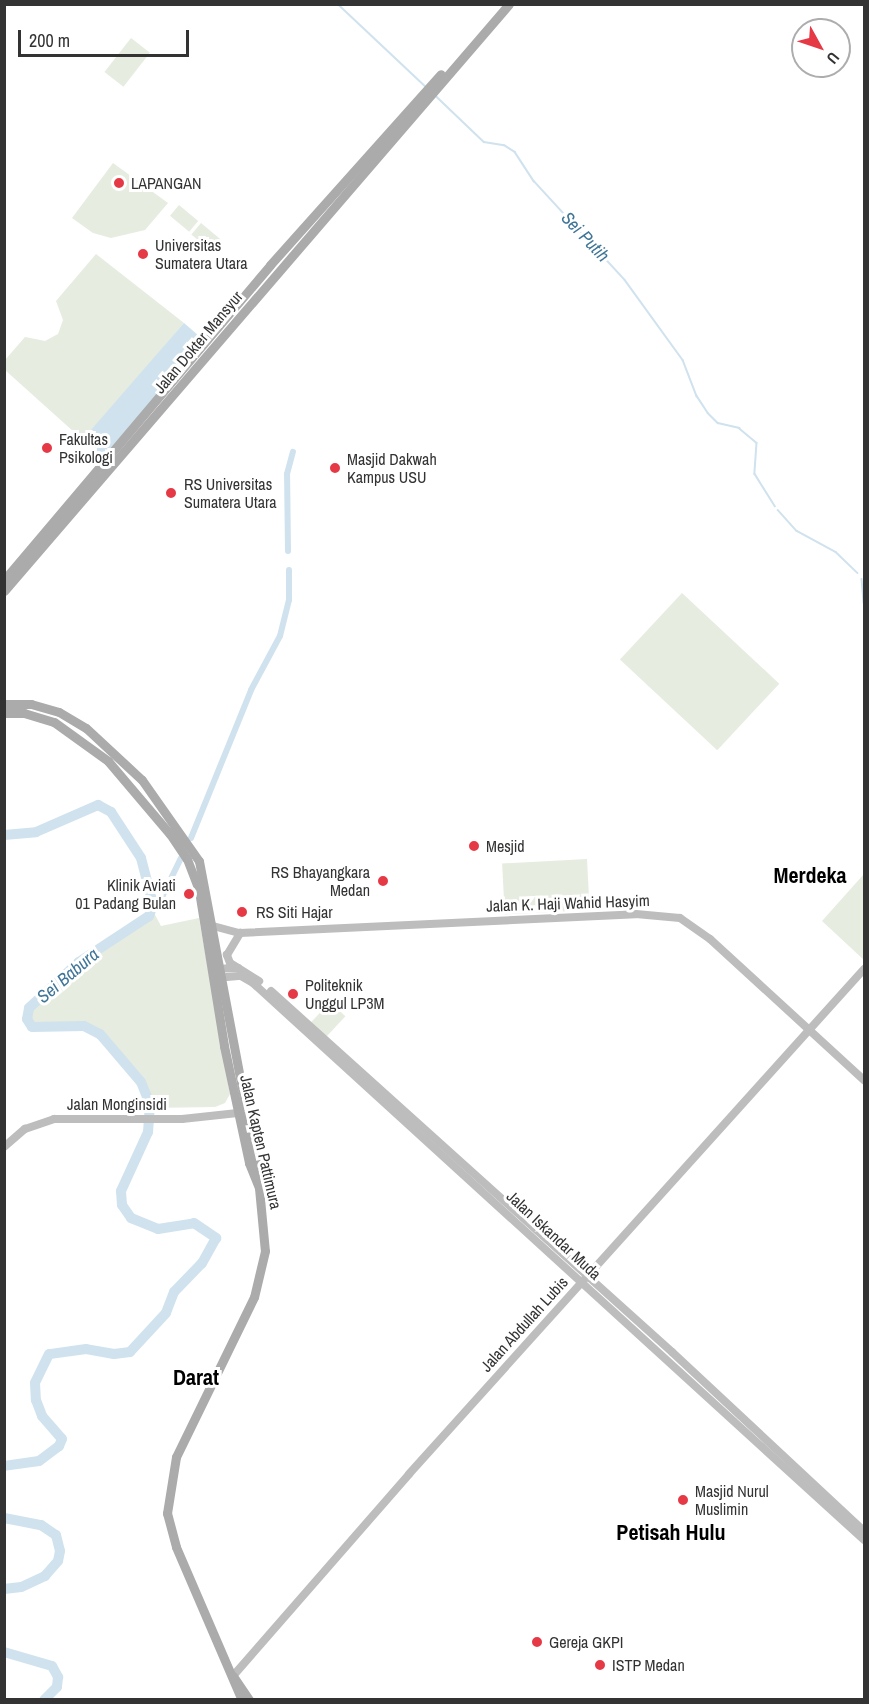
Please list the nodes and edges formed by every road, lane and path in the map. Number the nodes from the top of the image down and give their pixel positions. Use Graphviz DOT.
graph roads {
  1 [pos="501,4"];
  2 [pos="508,4"];
  3 [pos="430,91"];
  4 [pos="4,580"];
  5 [pos="4,591"];
  6 [pos="4,704"];
  7 [pos="4,713"];
  8 [pos="153,794"];
  9 [pos="144,801"];
  10 [pos="213,926"];
  11 [pos="240,933"];
  12 [pos="238,968"];
  13 [pos="216,969"];
  14 [pos="864,969"];
  15 [pos="810,1030"];
  16 [pos="356,1071"];
  17 [pos="864,1080"];
  18 [pos="238,1113"];
  19 [pos="4,1146"];
  20 [pos="259,1183"];
  21 [pos="585,1279"];
  22 [pos="810,1486"];
  23 [pos="864,1531"];
  24 [pos="864,1540"];
  25 [pos="233,1676"];
  26 [pos="242,1700"];
  27 [pos="249,1700"];
  1 -- 3 [label="main road, Jalan Dokter Mansyur"];
  2 -- 3 [label="main road, Jalan Dokter Mansyur"];
  3 -- 4 [label="main road, Jalan Dokter Mansyur"];
  3 -- 5 [label="main road, Jalan Dokter Mansyur"];
  6 -- 8 [label="main road"];
  7 -- 9 [label="main road"];
  8 -- 9 [label="main road"];
  8 -- 10 [label="main road"];
  9 -- 13 [label="main road"];
  10 -- 11 [label="street, Jalan K. Haji Wahid Hasyim"];
  10 -- 13 [label="main road"];
  11 -- 12 [label="street"];
  11 -- 13 [label="street"];
  11 -- 15 [label="street, Jalan K. Haji Wahid Hasyim"];
  12 -- 13 [label="street"];
  12 -- 16 [label="street, Jalan Iskandar Muda"];
  13 -- 16 [label="street, Jalan Iskandar Muda"];
  13 -- 18 [label="main road, Jalan Kapten Pattimura"];
  13 -- 20 [label="main road, Jalan Kapten Pattimura"];
  14 -- 15 [label="street, Jalan Abdullah Lubis"];
  15 -- 17 [label="street, Jalan K. Haji Wahid Hasyim"];
  15 -- 21 [label="street, Jalan Abdullah Lubis"];
  16 -- 21 [label="street, Jalan Iskandar Muda"];
  18 -- 19 [label="street, Jalan Monginsidi"];
  18 -- 20 [label="main road, Jalan Kapten Pattimura"];
  20 -- 25 [label="main road, Jalan Kapten Pattimura"];
  21 -- 22 [label="street, Jalan Iskandar Muda"];
  21 -- 25 [label="street, Jalan Abdullah Lubis"];
  22 -- 23 [label="street, Jalan Iskandar Muda"];
  22 -- 24 [label="street, Jalan Iskandar Muda"];
  25 -- 26 [label="main road, Jalan Kapten Pattimura"];
  25 -- 27 [label="main road, Jalan Kapten Pattimura"];
}
